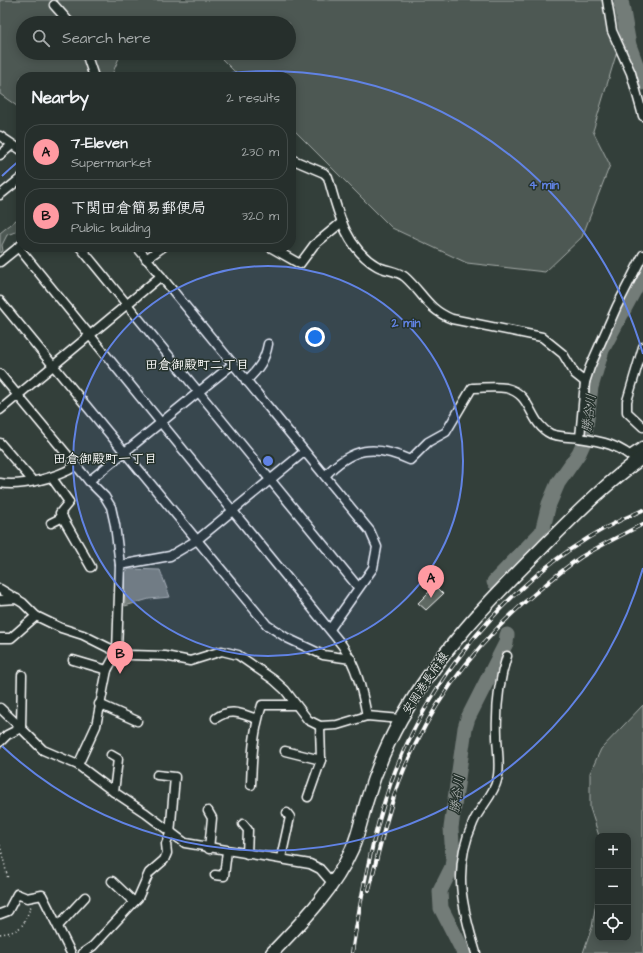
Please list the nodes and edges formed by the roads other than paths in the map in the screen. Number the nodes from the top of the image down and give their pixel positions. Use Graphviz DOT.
graph roads {
  1 [pos="607,0"];
  2 [pos="54,5"];
  3 [pos="64,16"];
  4 [pos="88,60"];
  5 [pos="92,72"];
  6 [pos="643,116"];
  7 [pos="0,136"];
  8 [pos="12,145"];
  9 [pos="16,147"];
  10 [pos="0,155"];
  11 [pos="296,161"];
  12 [pos="16,182"];
  13 [pos="0,195"];
  14 [pos="342,222"];
  15 [pos="16,249"];
  16 [pos="25,252"];
  17 [pos="84,252"];
  18 [pos="141,252"];
  19 [pos="156,252"];
  20 [pos="279,252"];
  21 [pos="643,255"];
  22 [pos="146,259"];
  23 [pos="0,262"];
  24 [pos="161,276"];
  25 [pos="0,301"];
  26 [pos="127,304"];
  27 [pos="89,335"];
  28 [pos="268,344"];
  29 [pos="643,347"];
  30 [pos="233,364"];
  31 [pos="53,366"];
  32 [pos="0,374"];
  33 [pos="246,381"];
  34 [pos="585,382"];
  35 [pos="198,392"];
  36 [pos="18,396"];
  37 [pos="0,410"];
  38 [pos="161,423"];
  39 [pos="643,427"];
  40 [pos="584,438"];
  41 [pos="0,443"];
  42 [pos="643,446"];
  43 [pos="125,452"];
  44 [pos="304,452"];
  45 [pos="637,458"];
  46 [pos="76,466"];
  47 [pos="325,476"];
  48 [pos="52,478"];
  49 [pos="32,480"];
  50 [pos="270,480"];
  51 [pos="89,481"];
  52 [pos="0,483"];
  53 [pos="234,510"];
  54 [pos="63,517"];
  55 [pos="51,523"];
  56 [pos="197,540"];
  57 [pos="120,565"];
  58 [pos="91,567"];
  59 [pos="358,587"];
  60 [pos="0,589"];
  61 [pos="0,600"];
  62 [pos="17,600"];
  63 [pos="36,616"];
  64 [pos="330,628"];
  65 [pos="0,638"];
  66 [pos="117,652"];
  67 [pos="507,656"];
  68 [pos="351,659"];
  69 [pos="73,660"];
  70 [pos="107,670"];
  71 [pos="22,675"];
  72 [pos="99,704"];
  73 [pos="295,705"];
  74 [pos="0,708"];
  75 [pos="367,716"];
  76 [pos="216,718"];
  77 [pos="258,719"];
  78 [pos="401,719"];
  79 [pos="137,721"];
  80 [pos="320,726"];
  81 [pos="21,728"];
  82 [pos="0,742"];
  83 [pos="285,751"];
  84 [pos="111,755"];
  85 [pos="321,760"];
  86 [pos="78,765"];
  87 [pos="157,775"];
  88 [pos="251,785"];
  89 [pos="114,792"];
  90 [pos="308,797"];
  91 [pos="208,811"];
  92 [pos="287,813"];
  93 [pos="243,824"];
  94 [pos="170,834"];
  95 [pos="209,849"];
  96 [pos="227,851"];
  97 [pos="247,854"];
  98 [pos="281,858"];
  99 [pos="215,875"];
  100 [pos="112,881"];
  101 [pos="333,884"];
  102 [pos="85,898"];
  103 [pos="134,902"];
  104 [pos="0,914"];
  105 [pos="59,925"];
  106 [pos="71,953"];
  107 [pos="83,953"];
  108 [pos="272,953"];
  109 [pos="476,953"];
  1 -- 6 [label="street"];
  2 -- 3 [label="street"];
  4 -- 5 [label="street"];
  7 -- 8 [label="street"];
  8 -- 9 [label="street"];
  8 -- 10 [label="street"];
  11 -- 14 [label="street"];
  12 -- 13 [label="street"];
  14 -- 20 [label="street"];
  14 -- 34 [label="street"];
  15 -- 23 [label="street"];
  16 -- 27 [label="street"];
  17 -- 26 [label="street"];
  18 -- 22 [label="street"];
  19 -- 22 [label="street"];
  21 -- 34 [label="street"];
  22 -- 24 [label="street"];
  24 -- 26 [label="street"];
  24 -- 30 [label="street"];
  25 -- 31 [label="street"];
  26 -- 27 [label="street"];
  26 -- 35 [label="street"];
  27 -- 31 [label="street"];
  27 -- 38 [label="street"];
  28 -- 33 [label="street"];
  29 -- 39 [label="street"];
  30 -- 33 [label="street"];
  30 -- 35 [label="street"];
  31 -- 36 [label="street"];
  31 -- 43 [label="street"];
  32 -- 36 [label="street"];
  33 -- 44 [label="street"];
  34 -- 40 [label="street"];
  35 -- 38 [label="street"];
  35 -- 50 [label="street"];
  36 -- 37 [label="street"];
  36 -- 46 [label="street"];
  38 -- 43 [label="street"];
  38 -- 53 [label="street"];
  40 -- 45 [label="street"];
  40 -- 47 [label="street"];
  41 -- 49 [label="street"];
  42 -- 45 [label="street"];
  43 -- 51 [label="street"];
  43 -- 56 [label="street"];
  44 -- 47 [label="street"];
  44 -- 50 [label="street"];
  45 -- 78 [label="main road, 安岡港長府線"];
  46 -- 48 [label="street"];
  46 -- 51 [label="street"];
  47 -- 59 [label="street"];
  48 -- 49 [label="street"];
  48 -- 54 [label="street"];
  49 -- 52 [label="street"];
  50 -- 53 [label="street"];
  50 -- 59 [label="street"];
  51 -- 57 [label="street"];
  53 -- 56 [label="street"];
  53 -- 64 [label="street"];
  54 -- 55 [label="street"];
  54 -- 58 [label="street"];
  56 -- 57 [label="street"];
  56 -- 68 [label="street"];
  57 -- 66 [label="street"];
  59 -- 64 [label="street"];
  60 -- 62 [label="street"];
  61 -- 62 [label="street"];
  62 -- 63 [label="street"];
  63 -- 65 [label="street"];
  63 -- 66 [label="street"];
  64 -- 68 [label="street"];
  66 -- 70 [label="street"];
  66 -- 73 [label="street"];
  67 -- 109 [label="street"];
  68 -- 75 [label="street"];
  69 -- 70 [label="street"];
  70 -- 72 [label="street"];
  71 -- 81 [label="street"];
  72 -- 79 [label="street"];
  72 -- 86 [label="street"];
  73 -- 77 [label="street"];
  73 -- 80 [label="street"];
  74 -- 81 [label="street"];
  75 -- 78 [label="street"];
  75 -- 80 [label="street"];
  76 -- 77 [label="street"];
  77 -- 88 [label="street"];
  78 -- 101 [label="main road, 安岡港長府線"];
  80 -- 85 [label="street"];
  81 -- 82 [label="street"];
  81 -- 86 [label="street"];
  83 -- 85 [label="street"];
  84 -- 89 [label="street"];
  85 -- 90 [label="street"];
  86 -- 89 [label="street"];
  87 -- 94 [label="street"];
  89 -- 94 [label="street"];
  91 -- 95 [label="street"];
  92 -- 98 [label="street"];
  93 -- 97 [label="street"];
  94 -- 95 [label="street"];
  94 -- 103 [label="street"];
  95 -- 96 [label="street"];
  96 -- 97 [label="street"];
  96 -- 99 [label="street"];
  97 -- 98 [label="street"];
  98 -- 101 [label="street"];
  100 -- 103 [label="street"];
  101 -- 108 [label="main road, 安岡港長府線"];
  102 -- 105 [label="street"];
  103 -- 107 [label="street"];
  104 -- 105 [label="street"];
  105 -- 106 [label="street"];
}
